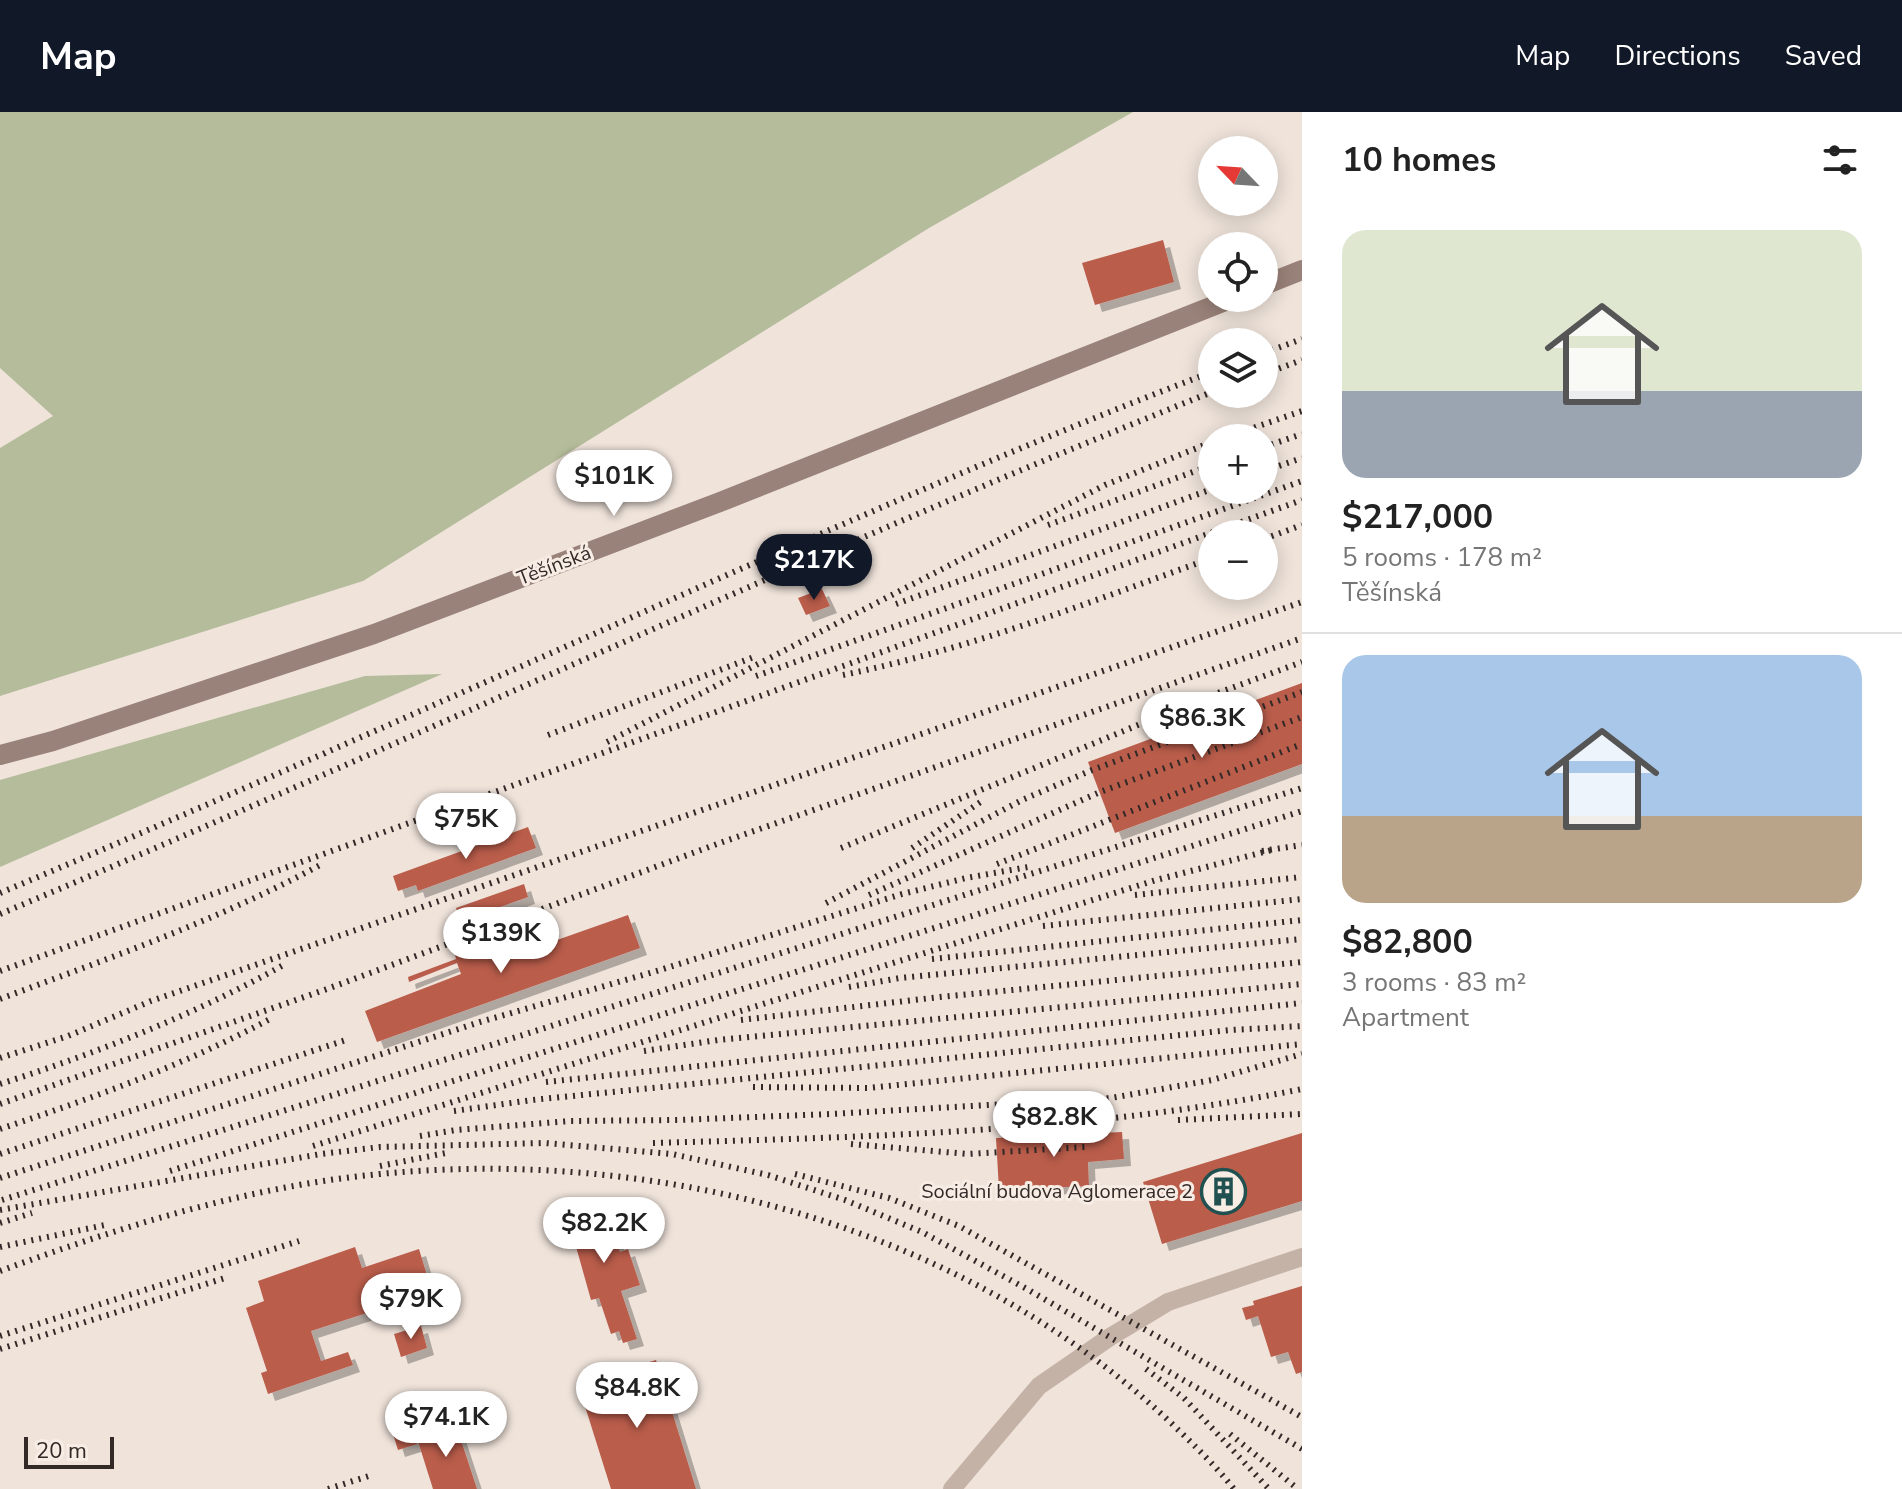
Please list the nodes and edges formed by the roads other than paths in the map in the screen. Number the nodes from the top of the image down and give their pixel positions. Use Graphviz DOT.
graph roads {
  1 [pos="1302,270"];
  2 [pos="1278,279"];
  3 [pos="1198,312"];
  4 [pos="0,755"];
  5 [pos="1302,1257"];
  6 [pos="952,1489"];
  1 -- 2 [label="main road"];
  3 -- 4 [label="main road, Těšínská"];
  5 -- 6 [label="lane"];
}
